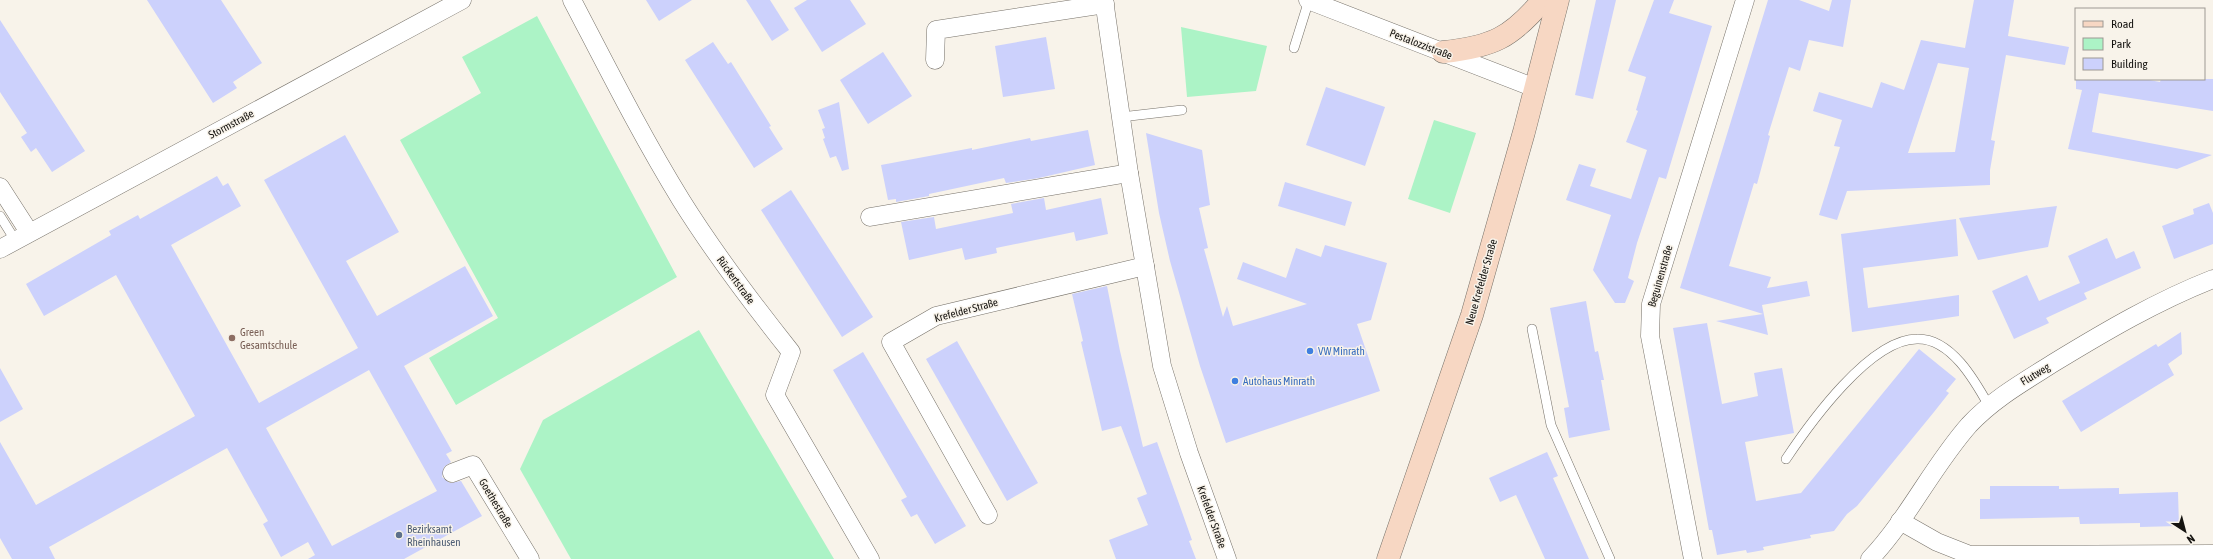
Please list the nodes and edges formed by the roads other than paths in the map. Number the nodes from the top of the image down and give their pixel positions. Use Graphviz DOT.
graph roads {
  1 [pos="462,0"];
  2 [pos="572,0"];
  3 [pos="1308,0"];
  4 [pos="1543,0"];
  5 [pos="1558,0"];
  6 [pos="1745,0"];
  7 [pos="1105,2"];
  8 [pos="1294,48"];
  9 [pos="1443,52"];
  10 [pos="935,60"];
  11 [pos="1535,88"];
  12 [pos="1182,110"];
  13 [pos="1121,118"];
  14 [pos="1130,173"];
  15 [pos="0,187"];
  16 [pos="0,216"];
  17 [pos="870,217"];
  18 [pos="22,236"];
  19 [pos="0,250"];
  20 [pos="1146,266"];
  21 [pos="2213,279"];
  22 [pos="1532,329"];
  23 [pos="1989,406"];
  24 [pos="1786,459"];
  25 [pos="452,472"];
  26 [pos="988,515"];
  27 [pos="1900,521"];
  28 [pos="2213,554"];
  29 [pos="2061,557"];
  30 [pos="530,559"];
  31 [pos="870,559"];
  32 [pos="1227,559"];
  33 [pos="1388,559"];
  34 [pos="1610,559"];
  35 [pos="1692,559"];
  36 [pos="1870,559"];
  1 -- 18 [label="street, Stormstraße"];
  2 -- 31 [label="street, Rückertstraße"];
  3 -- 8 [label="lane"];
  3 -- 9 [label="street, Pestalozzistraße"];
  4 -- 9 [label="main road"];
  5 -- 11 [label="main road, Neue Krefelder Straße"];
  6 -- 35 [label="street, Beguinenstraße"];
  7 -- 10 [label="street, Krefelder Straße"];
  7 -- 13 [label="street, Krefelder Straße"];
  9 -- 11 [label="street, Pestalozzistraße"];
  11 -- 33 [label="main road, Neue Krefelder Straße"];
  12 -- 13 [label="lane"];
  13 -- 14 [label="street, Krefelder Straße"];
  14 -- 17 [label="street"];
  14 -- 20 [label="street, Krefelder Straße"];
  15 -- 18 [label="street"];
  16 -- 18 [label="lane"];
  18 -- 19 [label="street, Stormstraße"];
  20 -- 26 [label="street, Krefelder Straße"];
  20 -- 32 [label="street, Krefelder Straße"];
  21 -- 23 [label="street, Flutweg"];
  22 -- 34 [label="lane"];
  23 -- 24 [label="lane"];
  23 -- 27 [label="street, Flutweg"];
  25 -- 30 [label="street, Goethestraße"];
  27 -- 29 [label="street"];
  27 -- 36 [label="street, Flutweg"];
  28 -- 29 [label="street"];
}
